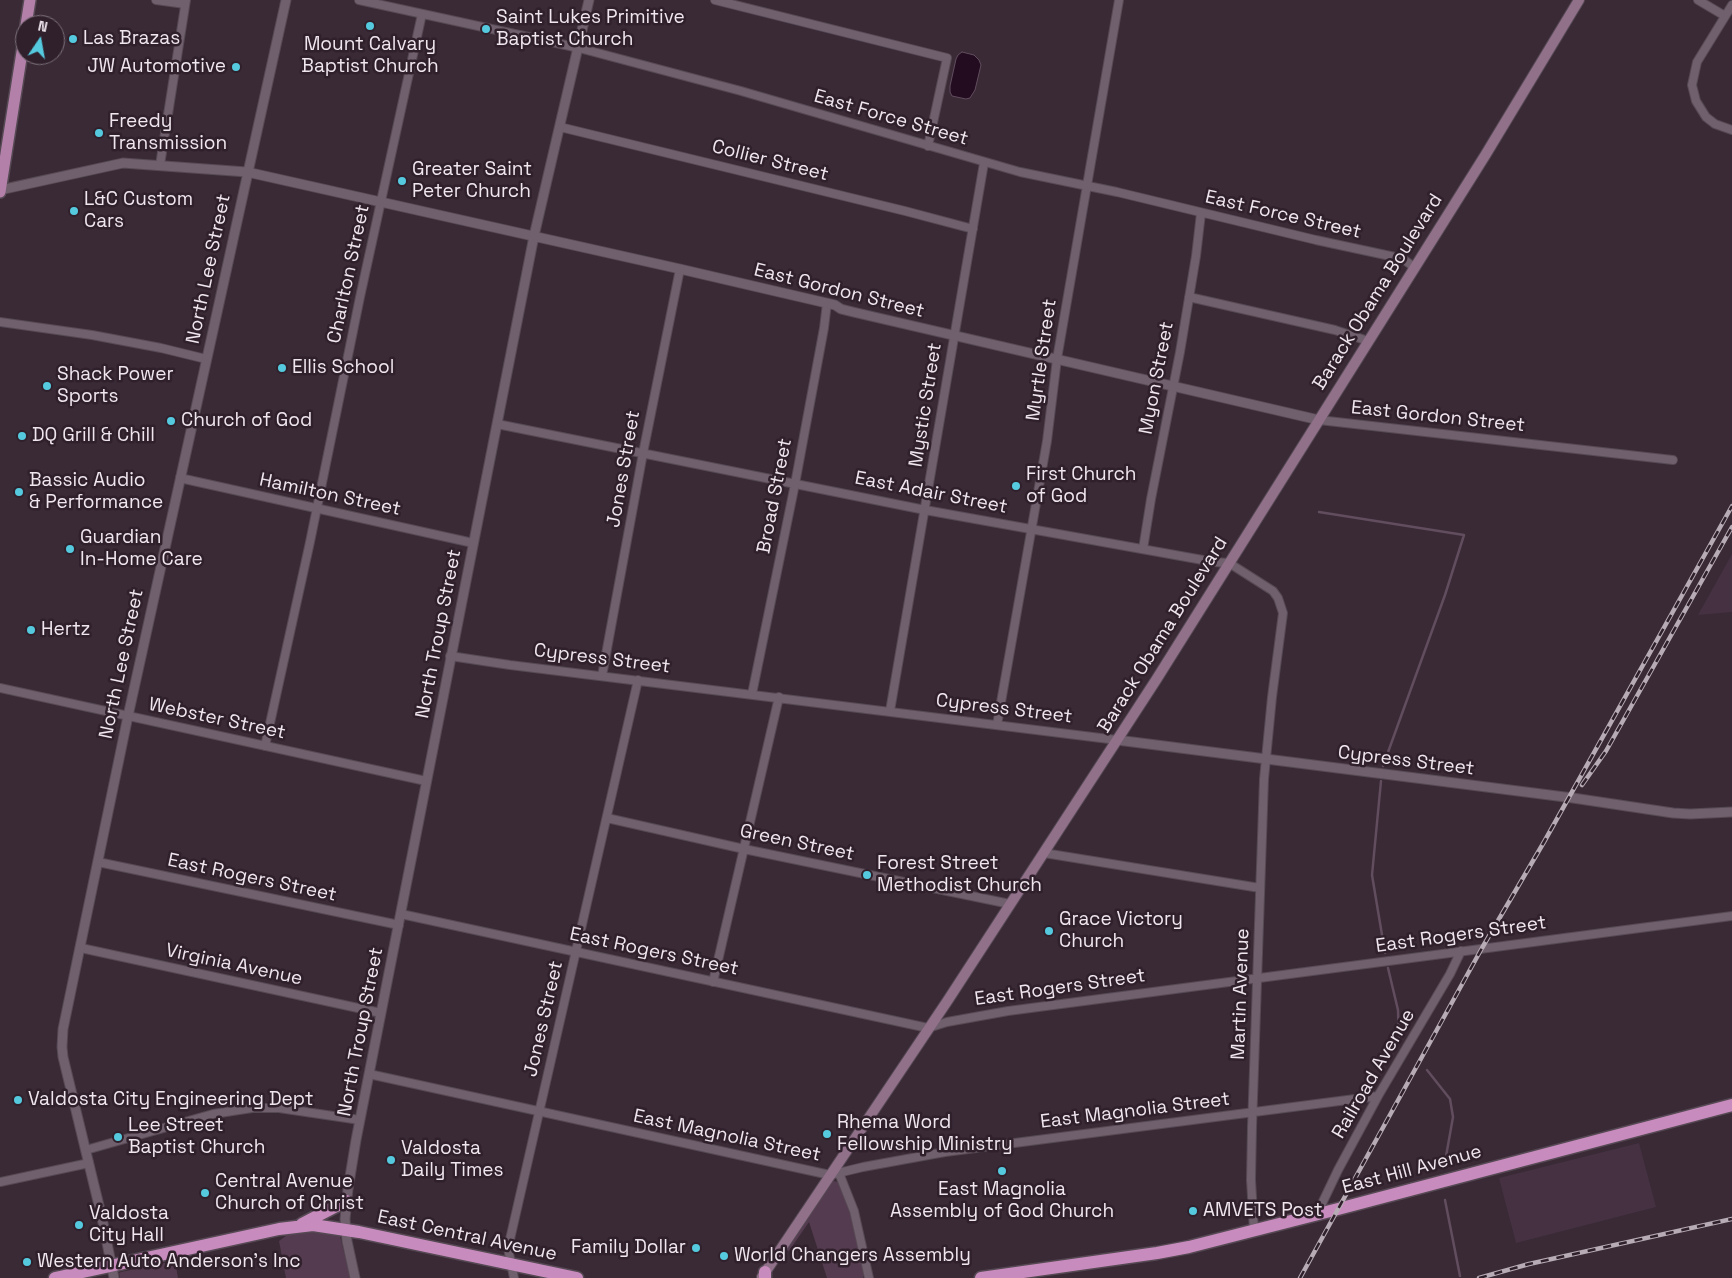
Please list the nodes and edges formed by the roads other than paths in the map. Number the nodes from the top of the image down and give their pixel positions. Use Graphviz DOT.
graph roads {
  1 [pos="30,0"];
  2 [pos="156,0"];
  3 [pos="286,0"];
  4 [pos="359,0"];
  5 [pos="589,0"];
  6 [pos="715,0"];
  7 [pos="1119,0"];
  8 [pos="1579,0"];
  9 [pos="1698,0"];
  10 [pos="185,2"];
  11 [pos="1732,4"];
  12 [pos="422,14"];
  13 [pos="28,15"];
  14 [pos="1725,16"];
  15 [pos="578,48"];
  16 [pos="19,65"];
  17 [pos="560,128"];
  18 [pos="1732,130"];
  19 [pos="928,146"];
  20 [pos="984,163"];
  21 [pos="1,165"];
  22 [pos="160,165"];
  23 [pos="247,172"];
  24 [pos="1087,186"];
  25 [pos="0,190"];
  26 [pos="381,202"];
  27 [pos="1201,213"];
  28 [pos="973,229"];
  29 [pos="534,236"];
  30 [pos="1414,267"];
  31 [pos="680,269"];
  32 [pos="1189,297"];
  33 [pos="827,303"];
  34 [pos="0,322"];
  35 [pos="954,336"];
  36 [pos="1368,341"];
  37 [pos="206,359"];
  38 [pos="1057,359"];
  39 [pos="1173,385"];
  40 [pos="1319,420"];
  41 [pos="497,424"];
  42 [pos="643,453"];
  43 [pos="1673,460"];
  44 [pos="180,478"];
  45 [pos="794,484"];
  46 [pos="316,509"];
  47 [pos="926,510"];
  48 [pos="1032,528"];
  49 [pos="473,543"];
  50 [pos="1143,549"];
  51 [pos="1229,563"];
  52 [pos="450,656"];
  53 [pos="602,676"];
  54 [pos="638,680"];
  55 [pos="0,688"];
  56 [pos="752,694"];
  57 [pos="779,698"];
  58 [pos="890,712"];
  59 [pos="128,716"];
  60 [pos="997,725"];
  61 [pos="1117,740"];
  62 [pos="265,746"];
  63 [pos="1264,759"];
  64 [pos="426,781"];
  65 [pos="1732,812"];
  66 [pos="607,818"];
  67 [pos="744,849"];
  68 [pos="1044,853"];
  69 [pos="98,862"];
  70 [pos="1260,888"];
  71 [pos="1010,904"];
  72 [pos="401,914"];
  73 [pos="1732,916"];
  74 [pos="399,925"];
  75 [pos="81,948"];
  76 [pos="1461,951"];
  77 [pos="576,952"];
  78 [pos="1258,978"];
  79 [pos="713,982"];
  80 [pos="381,1013"];
  81 [pos="928,1028"];
  82 [pos="369,1074"];
  83 [pos="1378,1096"];
  84 [pos="1732,1105"];
  85 [pos="539,1111"];
  86 [pos="1253,1113"];
  87 [pos="360,1120"];
  88 [pos="86,1150"];
  89 [pos="89,1163"];
  90 [pos="835,1174"];
  91 [pos="0,1182"];
  92 [pos="346,1201"];
  93 [pos="1318,1214"];
  94 [pos="298,1226"];
  95 [pos="346,1230"];
  96 [pos="1254,1231"];
  97 [pos="510,1264"];
  98 [pos="113,1272"];
  99 [pos="764,1276"];
  100 [pos="55,1278"];
  101 [pos="354,1278"];
  102 [pos="514,1278"];
  103 [pos="577,1278"];
  104 [pos="869,1278"];
  105 [pos="982,1278"];
  1 -- 13 [label="main road"];
  2 -- 10 [label="street"];
  3 -- 23 [label="street, North Lee Street"];
  4 -- 12 [label="street, East Force Street"];
  5 -- 15 [label="street, North Troup Street"];
  6 -- 19 [label="street"];
  7 -- 24 [label="street, Myrtle Street"];
  8 -- 30 [label="main road, Barack Obama Boulevard"];
  9 -- 14 [label="street"];
  10 -- 22 [label="street"];
  11 -- 14 [label="street"];
  12 -- 15 [label="street, East Force Street"];
  12 -- 26 [label="street, Charlton Street"];
  14 -- 18 [label="street"];
  15 -- 17 [label="street, North Troup Street"];
  15 -- 19 [label="street, East Force Street"];
  16 -- 21 [label="main road"];
  17 -- 28 [label="street, Collier Street"];
  17 -- 29 [label="street, North Troup Street"];
  19 -- 20 [label="street, East Force Street"];
  20 -- 24 [label="street, East Force Street"];
  20 -- 28 [label="street, Mystic Street"];
  21 -- 25 [label="main road"];
  22 -- 23 [label="street, East Gordon Street"];
  22 -- 25 [label="street, East Gordon Street"];
  23 -- 26 [label="street, East Gordon Street"];
  23 -- 37 [label="street, North Lee Street"];
  24 -- 27 [label="street, East Force Street"];
  24 -- 38 [label="street, Myrtle Street"];
  26 -- 29 [label="street, East Gordon Street"];
  26 -- 46 [label="street, Charlton Street"];
  27 -- 30 [label="street, East Force Street"];
  27 -- 32 [label="street, Myon Street"];
  28 -- 35 [label="street, Mystic Street"];
  29 -- 31 [label="street, East Gordon Street"];
  29 -- 41 [label="street, North Troup Street"];
  30 -- 36 [label="main road, Barack Obama Boulevard"];
  31 -- 33 [label="street, East Gordon Street"];
  31 -- 42 [label="street, Jones Street"];
  32 -- 36 [label="street"];
  32 -- 39 [label="street, Myon Street"];
  33 -- 35 [label="street, East Gordon Street"];
  33 -- 45 [label="street, Broad Street"];
  34 -- 37 [label="street"];
  35 -- 38 [label="street, East Gordon Street"];
  35 -- 47 [label="street, Mystic Street"];
  36 -- 40 [label="main road, Barack Obama Boulevard"];
  37 -- 44 [label="street, North Lee Street"];
  38 -- 39 [label="street, East Gordon Street"];
  38 -- 48 [label="street, Myrtle Street"];
  39 -- 40 [label="street, East Gordon Street"];
  39 -- 50 [label="street, Myon Street"];
  40 -- 43 [label="street, East Gordon Street"];
  40 -- 51 [label="main road, Barack Obama Boulevard"];
  41 -- 42 [label="street, East Adair Street"];
  41 -- 49 [label="street, North Troup Street"];
  42 -- 45 [label="street, East Adair Street"];
  42 -- 53 [label="street, Jones Street"];
  44 -- 46 [label="street, Hamilton Street"];
  44 -- 59 [label="street, North Lee Street"];
  45 -- 47 [label="street, East Adair Street"];
  45 -- 56 [label="street, Broad Street"];
  46 -- 49 [label="street, Hamilton Street"];
  46 -- 62 [label="street, Charlton Street"];
  47 -- 48 [label="street, East Adair Street"];
  47 -- 58 [label="street, Mystic Street"];
  48 -- 50 [label="street, East Adair Street"];
  48 -- 60 [label="street, Myrtle Street"];
  49 -- 52 [label="street, North Troup Street"];
  50 -- 51 [label="street, East Adair Street"];
  51 -- 61 [label="main road, Barack Obama Boulevard"];
  51 -- 63 [label="street, East Adair Street"];
  52 -- 53 [label="street, Cypress Street"];
  52 -- 64 [label="street, North Troup Street"];
  53 -- 54 [label="street, Cypress Street"];
  54 -- 56 [label="street, Cypress Street"];
  54 -- 66 [label="street, Jones Street"];
  55 -- 59 [label="street, Webster Street"];
  56 -- 57 [label="street, Cypress Street"];
  57 -- 58 [label="street, Cypress Street"];
  57 -- 67 [label="street"];
  58 -- 60 [label="street, Cypress Street"];
  59 -- 62 [label="street, Webster Street"];
  59 -- 69 [label="street, North Lee Street"];
  60 -- 61 [label="street, Cypress Street"];
  61 -- 63 [label="street, Cypress Street"];
  61 -- 68 [label="main road, Barack Obama Boulevard"];
  62 -- 64 [label="street, Webster Street"];
  63 -- 65 [label="street, Cypress Street"];
  63 -- 70 [label="street, Martin Avenue"];
  64 -- 72 [label="street, North Troup Street"];
  66 -- 67 [label="street, Green Street"];
  66 -- 77 [label="street, Jones Street"];
  67 -- 71 [label="street, Green Street"];
  67 -- 79 [label="street"];
  68 -- 70 [label="street"];
  68 -- 71 [label="main road, Barack Obama Boulevard"];
  69 -- 74 [label="street, East Rogers Street"];
  69 -- 75 [label="street, North Lee Street"];
  70 -- 78 [label="street, Martin Avenue"];
  71 -- 81 [label="main road, Barack Obama Boulevard"];
  72 -- 74 [label="street, North Troup Street"];
  72 -- 77 [label="street, East Rogers Street"];
  73 -- 76 [label="street, East Rogers Street"];
  74 -- 80 [label="street, North Troup Street"];
  75 -- 80 [label="street, Virginia Avenue"];
  75 -- 88 [label="street, North Lee Street"];
  76 -- 78 [label="street, East Rogers Street"];
  76 -- 83 [label="street, Railroad Avenue"];
  77 -- 79 [label="street, East Rogers Street"];
  77 -- 85 [label="street, Jones Street"];
  78 -- 81 [label="street, East Rogers Street"];
  78 -- 86 [label="street, Martin Avenue"];
  79 -- 81 [label="street, East Rogers Street"];
  80 -- 82 [label="street, North Troup Street"];
  81 -- 90 [label="main road, Barack Obama Boulevard"];
  82 -- 85 [label="street, East Magnolia Street"];
  82 -- 87 [label="street, North Troup Street"];
  83 -- 86 [label="street, East Magnolia Street"];
  83 -- 93 [label="street, Railroad Avenue"];
  84 -- 93 [label="highway, East Hill Avenue"];
  85 -- 90 [label="street, East Magnolia Street"];
  85 -- 97 [label="street, Jones Street"];
  86 -- 90 [label="street, East Magnolia Street"];
  86 -- 96 [label="street, Martin Avenue"];
  87 -- 88 [label="street"];
  87 -- 92 [label="street, North Troup Street"];
  88 -- 89 [label="street, North Lee Street"];
  89 -- 91 [label="street"];
  89 -- 98 [label="street, North Lee Street"];
  90 -- 99 [label="main road, Barack Obama Boulevard"];
  90 -- 104 [label="street"];
  92 -- 94 [label="highway"];
  92 -- 95 [label="street, North Troup Street"];
  93 -- 96 [label="highway, East Hill Avenue"];
  94 -- 95 [label="highway, East Central Avenue"];
  94 -- 98 [label="highway, East Central Avenue"];
  95 -- 97 [label="highway, East Central Avenue"];
  95 -- 101 [label="street, North Troup Street"];
  96 -- 105 [label="highway, East Hill Avenue"];
  97 -- 102 [label="street, Jones Street"];
  97 -- 103 [label="highway, East Central Avenue"];
  98 -- 100 [label="highway, East Central Avenue"];
}
